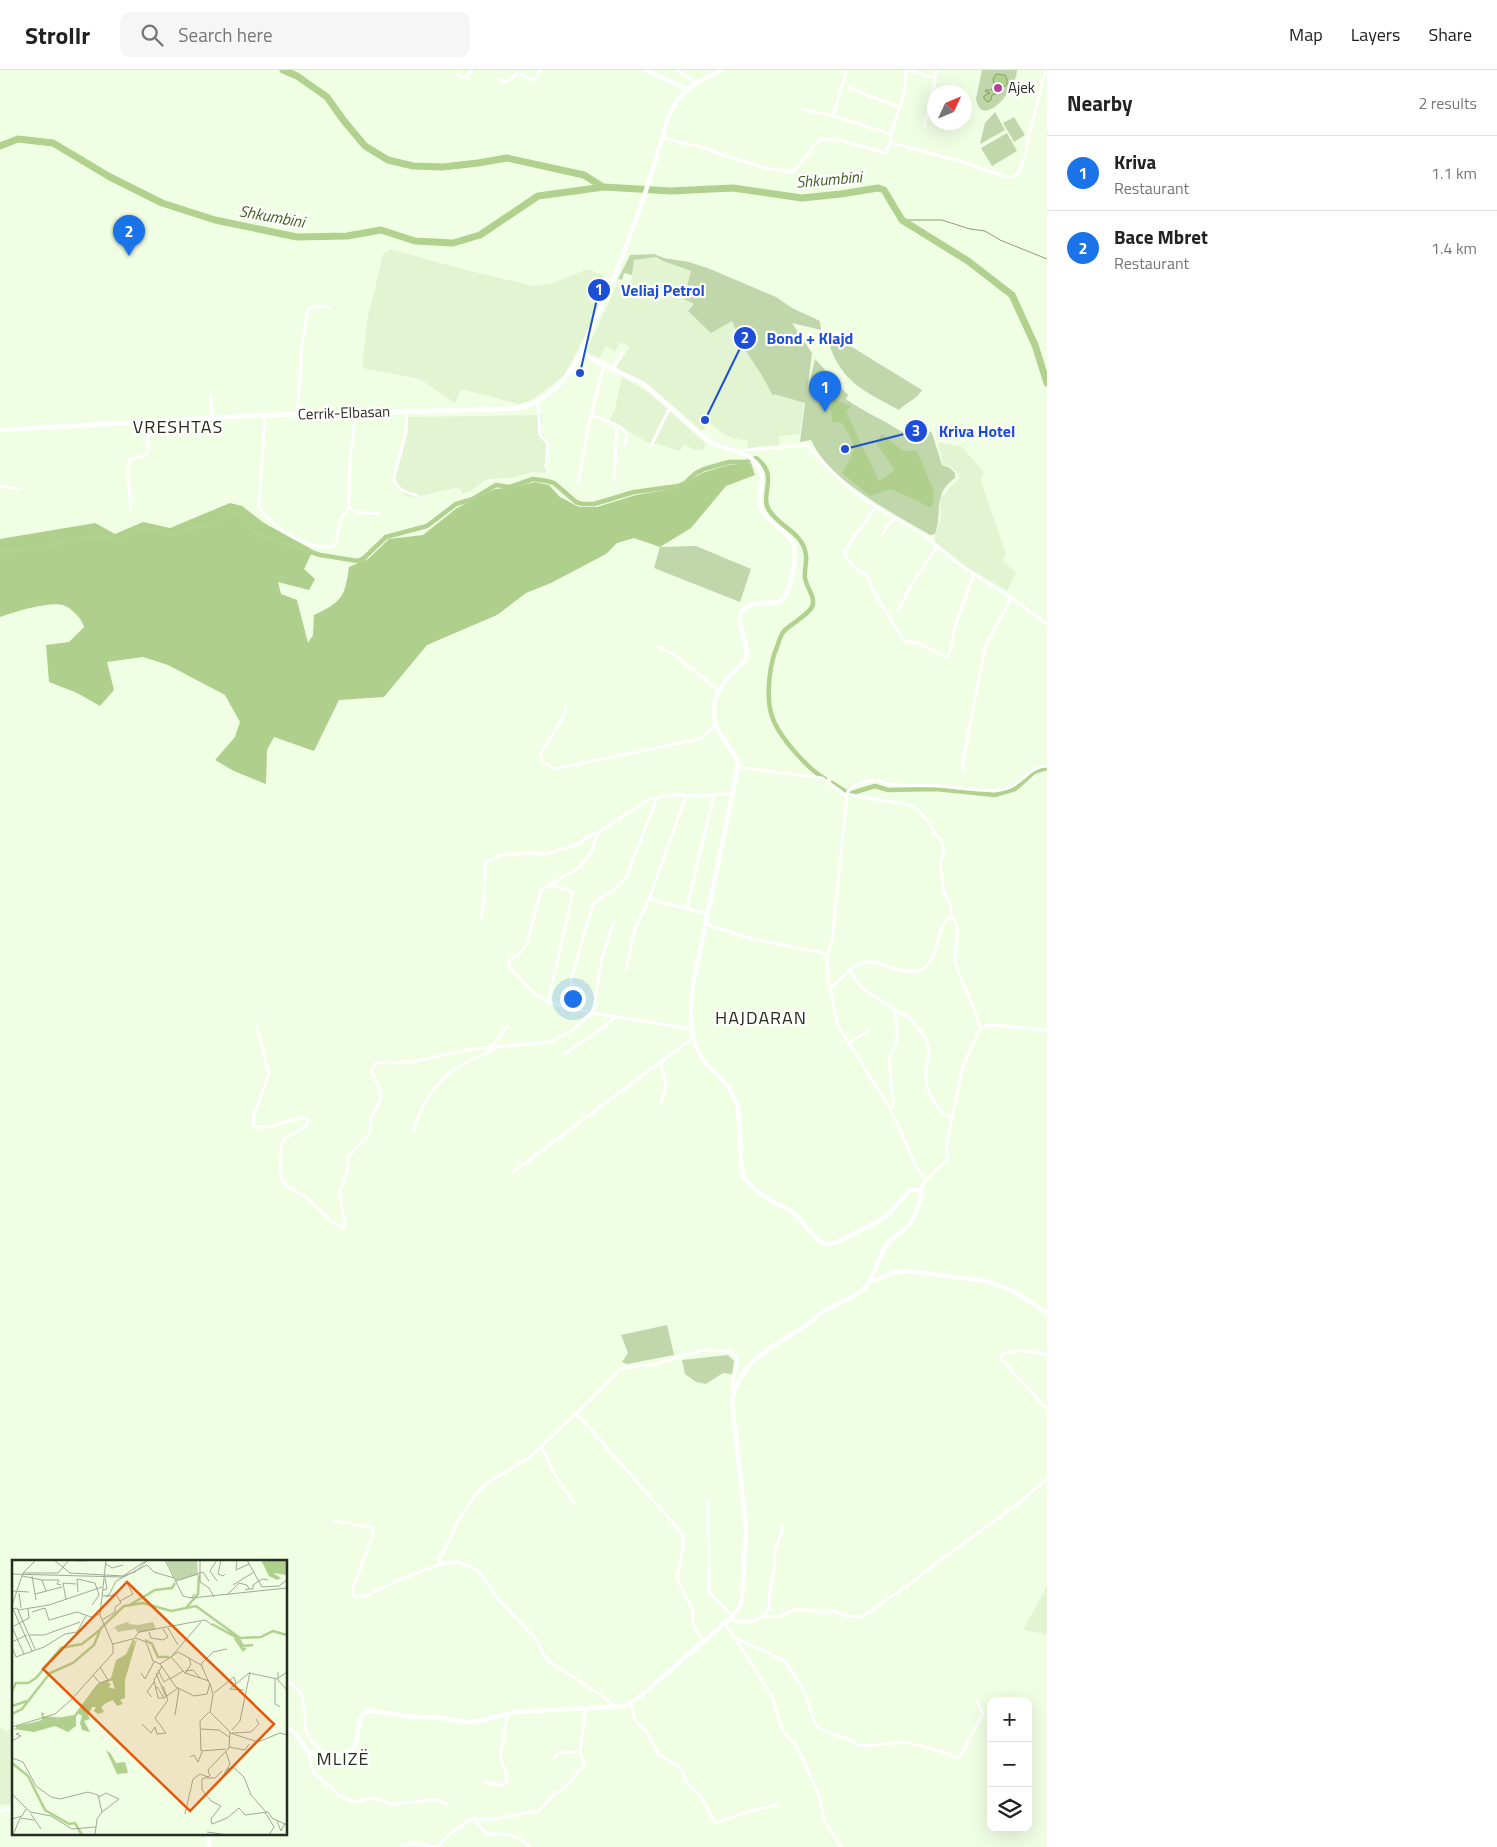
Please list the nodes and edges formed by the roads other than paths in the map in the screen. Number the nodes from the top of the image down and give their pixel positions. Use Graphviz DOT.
graph roads {
  1 [pos="472,70"];
  2 [pos="540,70"];
  3 [pos="646,70"];
  4 [pos="677,70"];
  5 [pos="722,70"];
  6 [pos="906,70"];
  7 [pos="936,70"];
  8 [pos="846,72"];
  9 [pos="1045,73"];
  10 [pos="457,75"];
  11 [pos="935,78"];
  12 [pos="500,79"];
  13 [pos="698,83"];
  14 [pos="849,88"];
  15 [pos="687,89"];
  16 [pos="899,107"];
  17 [pos="802,109"];
  18 [pos="833,116"];
  19 [pos="924,126"];
  20 [pos="891,134"];
  21 [pos="662,138"];
  22 [pos="891,142"];
  23 [pos="330,307"];
  24 [pos="580,353"];
  25 [pos="622,353"];
  26 [pos="604,364"];
  27 [pos="613,369"];
  28 [pos="210,395"];
  29 [pos="538,401"];
  30 [pos="670,406"];
  31 [pos="407,411"];
  32 [pos="356,414"];
  33 [pos="265,415"];
  34 [pos="297,415"];
  35 [pos="590,415"];
  36 [pos="212,418"];
  37 [pos="147,421"];
  38 [pos="617,426"];
  39 [pos="0,430"];
  40 [pos="624,446"];
  41 [pos="651,446"];
  42 [pos="740,452"];
  43 [pos="546,467"];
  44 [pos="614,480"];
  45 [pos="578,482"];
  46 [pos="0,486"];
  47 [pos="20,489"];
  48 [pos="418,496"];
  49 [pos="876,507"];
  50 [pos="349,508"];
  51 [pos="131,510"];
  52 [pos="378,513"];
  53 [pos="894,517"];
  54 [pos="882,535"];
  55 [pos="937,547"];
  56 [pos="974,574"];
  57 [pos="1011,598"];
  58 [pos="898,611"];
  59 [pos="1047,624"];
  60 [pos="658,646"];
  61 [pos="718,690"];
  62 [pos="565,707"];
  63 [pos="716,724"];
  64 [pos="738,766"];
  65 [pos="1047,766"];
  66 [pos="964,771"];
  67 [pos="734,793"];
  68 [pos="847,793"];
  69 [pos="714,795"];
  70 [pos="686,796"];
  71 [pos="657,798"];
  72 [pos="598,833"];
  73 [pos="550,885"];
  74 [pos="649,899"];
  75 [pos="687,907"];
  76 [pos="708,914"];
  77 [pos="952,917"];
  78 [pos="481,919"];
  79 [pos="614,921"];
  80 [pos="706,924"];
  81 [pos="827,955"];
  82 [pos="849,969"];
  83 [pos="626,970"];
  84 [pos="830,987"];
  85 [pos="548,1002"];
  86 [pos="569,1007"];
  87 [pos="895,1010"];
  88 [pos="593,1013"];
  89 [pos="616,1017"];
  90 [pos="256,1022"];
  91 [pos="507,1027"];
  92 [pos="693,1029"];
  93 [pos="869,1030"];
  94 [pos="980,1030"];
  95 [pos="1047,1030"];
  96 [pos="694,1037"];
  97 [pos="848,1043"];
  98 [pos="492,1046"];
  99 [pos="498,1047"];
  100 [pos="565,1054"];
  101 [pos="661,1063"];
  102 [pos="662,1104"];
  103 [pos="890,1108"];
  104 [pos="951,1120"];
  105 [pos="414,1130"];
  106 [pos="513,1172"];
  107 [pos="925,1181"];
  108 [pos="920,1190"];
  109 [pos="871,1280"];
  110 [pos="1047,1313"];
  111 [pos="1047,1356"];
  112 [pos="733,1391"];
  113 [pos="1047,1409"];
  114 [pos="577,1414"];
  115 [pos="542,1447"];
  116 [pos="1047,1478"];
  117 [pos="708,1500"];
  118 [pos="575,1505"];
  119 [pos="334,1521"];
  120 [pos="782,1525"];
  121 [pos="442,1564"];
  122 [pos="762,1617"];
  123 [pos="728,1620"];
  124 [pos="732,1636"];
  125 [pos="703,1642"];
  126 [pos="288,1682"];
  127 [pos="977,1701"];
  128 [pos="632,1703"];
  129 [pos="615,1707"];
  130 [pos="586,1708"];
  131 [pos="509,1713"];
  132 [pos="288,1728"];
  133 [pos="580,1752"];
  134 [pos="309,1753"];
  135 [pos="330,1756"];
  136 [pos="554,1758"];
  137 [pos="484,1781"];
  138 [pos="448,1804"];
  139 [pos="776,1805"];
  140 [pos="473,1818"];
  141 [pos="208,1834"];
  142 [pos="402,1845"];
  143 [pos="210,1847"];
  144 [pos="437,1847"];
  145 [pos="529,1847"];
  146 [pos="841,1847"];
  1 -- 10 [label="street"];
  2 -- 12 [label="street"];
  3 -- 15 [label="main road"];
  4 -- 13 [label="street"];
  5 -- 13 [label="main road"];
  6 -- 11 [label="street"];
  6 -- 16 [label="street"];
  7 -- 11 [label="street"];
  8 -- 18 [label="street"];
  9 -- 22 [label="street"];
  11 -- 19 [label="street"];
  13 -- 15 [label="main road"];
  14 -- 16 [label="street"];
  15 -- 21 [label="main road"];
  16 -- 20 [label="street"];
  17 -- 18 [label="street"];
  18 -- 20 [label="street"];
  20 -- 22 [label="street"];
  21 -- 22 [label="street"];
  21 -- 24 [label="main road, Cerrik-Elbasan"];
  23 -- 34 [label="street"];
  24 -- 26 [label="main road"];
  24 -- 29 [label="main road, Cerrik-Elbasan"];
  25 -- 27 [label="street"];
  26 -- 27 [label="main road"];
  26 -- 35 [label="street"];
  27 -- 30 [label="main road"];
  28 -- 36 [label="street"];
  29 -- 31 [label="main road, Cerrik-Elbasan"];
  29 -- 43 [label="street"];
  30 -- 41 [label="street"];
  30 -- 42 [label="main road"];
  31 -- 32 [label="main road, Cerrik-Elbasan"];
  31 -- 48 [label="street"];
  32 -- 34 [label="main road, Cerrik-Elbasan"];
  32 -- 50 [label="street"];
  33 -- 34 [label="main road, Cerrik-Elbasan"];
  33 -- 36 [label="main road, Cerrik-Elbasan"];
  33 -- 50 [label="street"];
  35 -- 38 [label="street"];
  35 -- 45 [label="street"];
  36 -- 37 [label="main road, Cerrik-Elbasan"];
  37 -- 39 [label="main road, Cerrik-Elbasan"];
  37 -- 51 [label="street"];
  38 -- 40 [label="street"];
  38 -- 44 [label="street"];
  42 -- 49 [label="street"];
  42 -- 61 [label="main road"];
  46 -- 47 [label="street"];
  49 -- 53 [label="street"];
  49 -- 56 [label="street"];
  50 -- 52 [label="street"];
  53 -- 54 [label="street"];
  53 -- 55 [label="street"];
  55 -- 56 [label="street"];
  55 -- 58 [label="street"];
  56 -- 57 [label="street"];
  57 -- 59 [label="street"];
  57 -- 66 [label="street"];
  60 -- 61 [label="street"];
  61 -- 63 [label="main road"];
  62 -- 63 [label="street"];
  63 -- 64 [label="main road"];
  64 -- 67 [label="main road"];
  64 -- 68 [label="street"];
  65 -- 68 [label="street"];
  67 -- 69 [label="street"];
  67 -- 76 [label="main road"];
  68 -- 77 [label="street"];
  68 -- 81 [label="street"];
  69 -- 70 [label="street"];
  69 -- 75 [label="street"];
  70 -- 71 [label="street"];
  70 -- 74 [label="street"];
  71 -- 72 [label="street"];
  71 -- 86 [label="street"];
  72 -- 73 [label="street"];
  72 -- 78 [label="street"];
  73 -- 85 [label="street"];
  73 -- 85 [label="street"];
  74 -- 75 [label="street"];
  74 -- 83 [label="street"];
  75 -- 76 [label="street"];
  76 -- 80 [label="main road"];
  77 -- 82 [label="street"];
  77 -- 94 [label="street"];
  79 -- 88 [label="street"];
  80 -- 81 [label="street"];
  80 -- 92 [label="main road"];
  81 -- 84 [label="street"];
  82 -- 84 [label="street"];
  82 -- 87 [label="street"];
  84 -- 97 [label="street"];
  85 -- 86 [label="street"];
  86 -- 88 [label="street"];
  87 -- 103 [label="street"];
  87 -- 104 [label="street"];
  88 -- 89 [label="street"];
  88 -- 99 [label="street"];
  89 -- 92 [label="street"];
  89 -- 100 [label="street"];
  90 -- 98 [label="street"];
  91 -- 98 [label="street"];
  92 -- 96 [label="main road"];
  93 -- 97 [label="street"];
  94 -- 95 [label="street"];
  94 -- 104 [label="street"];
  96 -- 101 [label="street"];
  96 -- 108 [label="main road"];
  97 -- 103 [label="street"];
  98 -- 99 [label="street"];
  99 -- 105 [label="street"];
  101 -- 102 [label="street"];
  101 -- 106 [label="street"];
  103 -- 107 [label="street"];
  104 -- 107 [label="street"];
  107 -- 108 [label="street"];
  108 -- 109 [label="main road"];
  109 -- 110 [label="main road"];
  109 -- 112 [label="main road"];
  111 -- 113 [label="street"];
  112 -- 114 [label="street"];
  112 -- 123 [label="main road"];
  114 -- 115 [label="street"];
  114 -- 125 [label="street"];
  115 -- 118 [label="street"];
  115 -- 121 [label="street"];
  116 -- 122 [label="street"];
  117 -- 123 [label="street"];
  119 -- 121 [label="street"];
  120 -- 122 [label="street"];
  121 -- 129 [label="street"];
  122 -- 123 [label="street"];
  123 -- 124 [label="street"];
  123 -- 125 [label="main road"];
  124 -- 127 [label="street"];
  124 -- 146 [label="street"];
  125 -- 128 [label="main road"];
  126 -- 135 [label="street"];
  128 -- 129 [label="main road"];
  128 -- 139 [label="street"];
  129 -- 130 [label="main road"];
  130 -- 131 [label="main road"];
  130 -- 133 [label="street"];
  131 -- 135 [label="main road"];
  131 -- 137 [label="street"];
  132 -- 134 [label="main road"];
  133 -- 136 [label="street"];
  133 -- 140 [label="street"];
  134 -- 135 [label="main road"];
  134 -- 138 [label="street"];
  140 -- 144 [label="street"];
  140 -- 145 [label="street"];
  141 -- 143 [label="main road"];
  142 -- 144 [label="street"];
}
